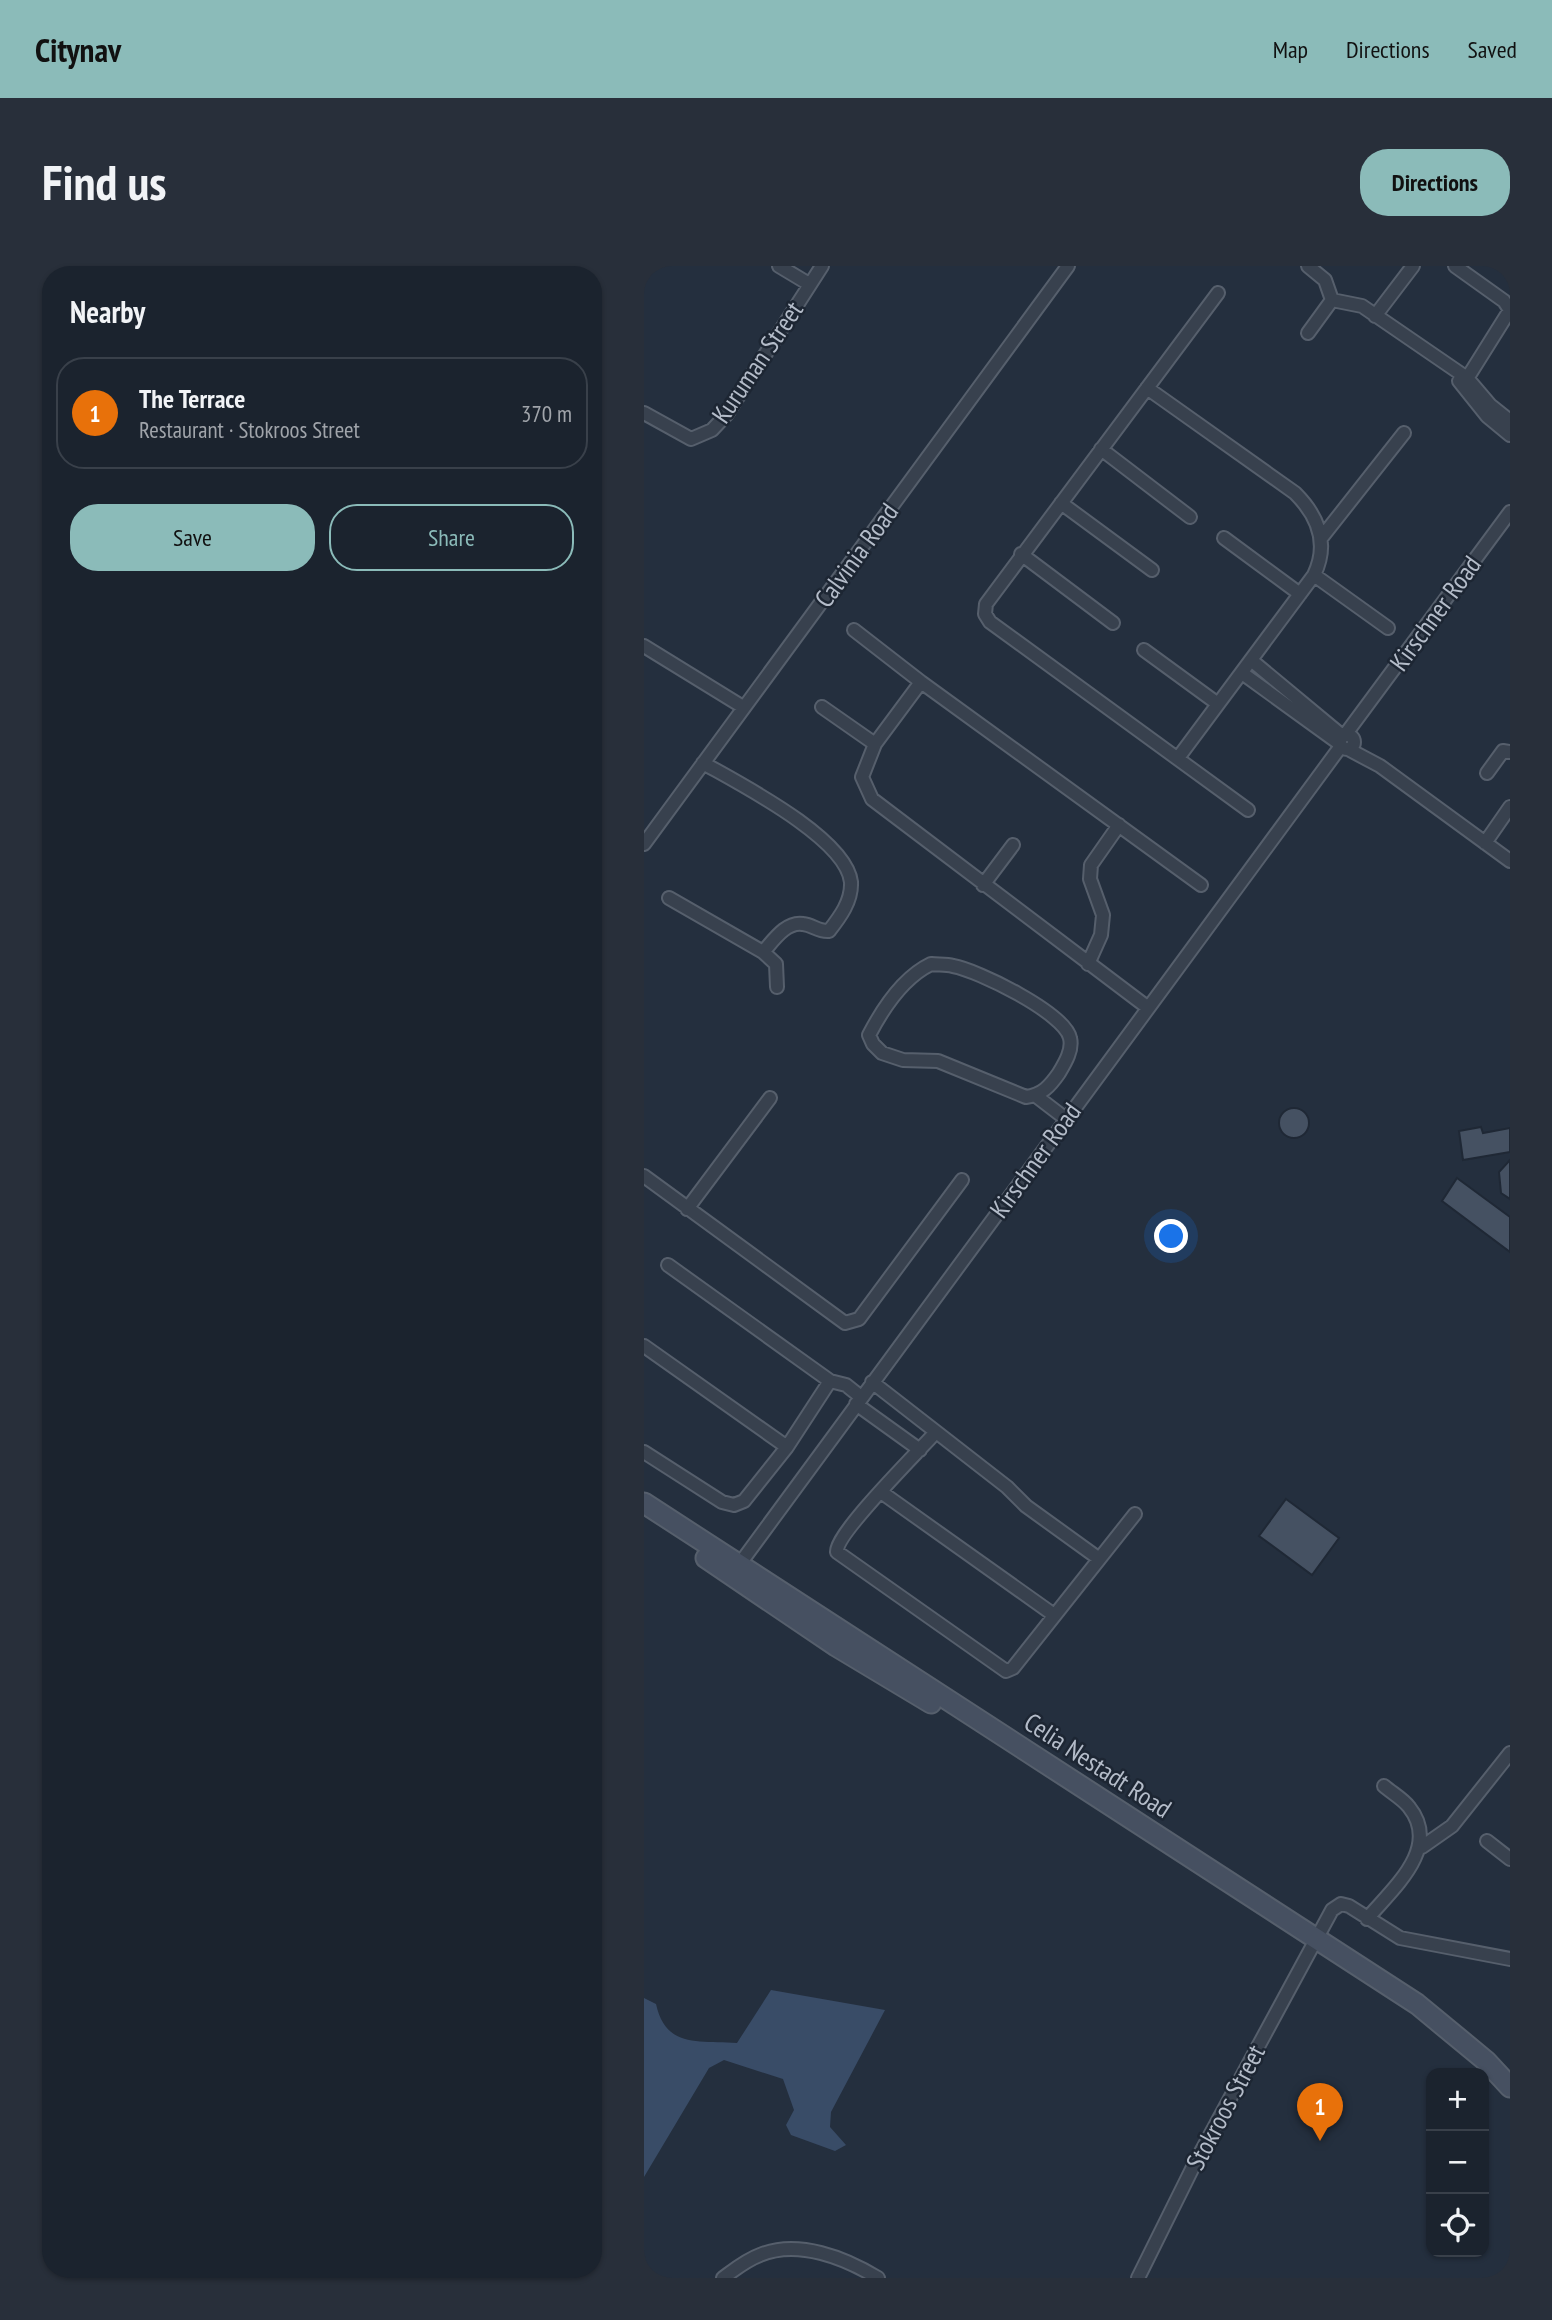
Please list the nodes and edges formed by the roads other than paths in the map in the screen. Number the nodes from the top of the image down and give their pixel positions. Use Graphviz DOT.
graph roads {
  1 [pos="779,266"];
  2 [pos="822,266"];
  3 [pos="1068,266"];
  4 [pos="1308,266"];
  5 [pos="1413,266"];
  6 [pos="1455,266"];
  7 [pos="809,284"];
  8 [pos="1218,293"];
  9 [pos="1332,300"];
  10 [pos="1375,316"];
  11 [pos="1308,333"];
  12 [pos="1465,382"];
  13 [pos="1147,388"];
  14 [pos="644,413"];
  15 [pos="1510,421"];
  16 [pos="1404,433"];
  17 [pos="1510,435"];
  18 [pos="1101,449"];
  19 [pos="1061,503"];
  20 [pos="1510,512"];
  21 [pos="1190,517"];
  22 [pos="1322,537"];
  23 [pos="1224,538"];
  24 [pos="1021,554"];
  25 [pos="1152,570"];
  26 [pos="1314,575"];
  27 [pos="1300,594"];
  28 [pos="1113,623"];
  29 [pos="1388,628"];
  30 [pos="855,630"];
  31 [pos="644,646"];
  32 [pos="1144,650"];
  33 [pos="1251,660"];
  34 [pos="1242,673"];
  35 [pos="921,682"];
  36 [pos="1218,704"];
  37 [pos="743,707"];
  38 [pos="822,707"];
  39 [pos="1346,741"];
  40 [pos="875,744"];
  41 [pos="1510,752"];
  42 [pos="1178,758"];
  43 [pos="703,763"];
  44 [pos="1487,773"];
  45 [pos="1510,807"];
  46 [pos="1248,810"];
  47 [pos="1119,825"];
  48 [pos="1485,843"];
  49 [pos="644,844"];
  50 [pos="1013,845"];
  51 [pos="1509,859"];
  52 [pos="983,885"];
  53 [pos="1200,885"];
  54 [pos="669,898"];
  55 [pos="763,952"];
  56 [pos="1088,964"];
  57 [pos="777,987"];
  58 [pos="1147,1007"];
  59 [pos="1036,1096"];
  60 [pos="770,1098"];
  61 [pos="1066,1119"];
  62 [pos="644,1176"];
  63 [pos="962,1180"];
  64 [pos="687,1209"];
  65 [pos="667,1265"];
  66 [pos="644,1346"];
  67 [pos="830,1381"];
  68 [pos="872,1382"];
  69 [pos="859,1400"];
  70 [pos="936,1432"];
  71 [pos="787,1447"];
  72 [pos="920,1450"];
  73 [pos="644,1452"];
  74 [pos="881,1492"];
  75 [pos="644,1503"];
  76 [pos="1135,1514"];
  77 [pos="644,1517"];
  78 [pos="1098,1558"];
  79 [pos="736,1570"];
  80 [pos="1054,1615"];
  81 [pos="1510,1753"];
  82 [pos="1384,1786"];
  83 [pos="1487,1841"];
  84 [pos="1422,1847"];
  85 [pos="1510,1858"];
  86 [pos="1367,1919"];
  87 [pos="1314,1941"];
  88 [pos="1510,1959"];
  89 [pos="1477,2068"];
  90 [pos="1489,2080"];
  91 [pos="1510,2087"];
  92 [pos="1510,2104"];
  93 [pos="723,2278"];
  94 [pos="878,2278"];
  95 [pos="1138,2278"];
  1 -- 7 [label="street"];
  2 -- 7 [label="street, Kuruman Street"];
  3 -- 37 [label="street, Calvinia Road"];
  4 -- 9 [label="street"];
  5 -- 10 [label="street"];
  6 -- 12 [label="street"];
  7 -- 14 [label="street, Kuruman Street"];
  8 -- 13 [label="street"];
  9 -- 10 [label="street"];
  9 -- 11 [label="street"];
  10 -- 12 [label="street"];
  12 -- 15 [label="street"];
  12 -- 17 [label="street"];
  13 -- 18 [label="street"];
  13 -- 22 [label="street"];
  16 -- 22 [label="street"];
  18 -- 19 [label="street"];
  18 -- 21 [label="street"];
  19 -- 24 [label="street"];
  19 -- 25 [label="street"];
  20 -- 39 [label="street, Kirschner Road"];
  22 -- 26 [label="street"];
  23 -- 27 [label="street"];
  24 -- 28 [label="street"];
  24 -- 42 [label="street"];
  26 -- 27 [label="street"];
  26 -- 29 [label="street"];
  27 -- 33 [label="street"];
  30 -- 35 [label="street"];
  31 -- 37 [label="street"];
  32 -- 36 [label="street"];
  33 -- 34 [label="street"];
  33 -- 39 [label="street"];
  34 -- 36 [label="street"];
  34 -- 39 [label="street"];
  35 -- 40 [label="street"];
  35 -- 47 [label="street"];
  36 -- 42 [label="street"];
  37 -- 43 [label="street, Calvinia Road"];
  38 -- 40 [label="street"];
  39 -- 48 [label="street"];
  39 -- 58 [label="street, Kirschner Road"];
  40 -- 52 [label="street"];
  41 -- 44 [label="street"];
  42 -- 46 [label="street"];
  43 -- 49 [label="street, Calvinia Road"];
  43 -- 55 [label="street"];
  45 -- 48 [label="street"];
  47 -- 53 [label="street"];
  47 -- 56 [label="street"];
  48 -- 51 [label="street"];
  50 -- 52 [label="street"];
  52 -- 56 [label="street"];
  54 -- 55 [label="street"];
  55 -- 57 [label="street"];
  56 -- 58 [label="street"];
  58 -- 61 [label="street, Kirschner Road"];
  59 -- 59 [label="street"];
  59 -- 61 [label="street"];
  60 -- 64 [label="street"];
  61 -- 68 [label="street, Kirschner Road"];
  62 -- 64 [label="street"];
  63 -- 64 [label="street"];
  65 -- 67 [label="street"];
  66 -- 71 [label="street"];
  67 -- 69 [label="street"];
  67 -- 71 [label="street"];
  68 -- 69 [label="street, Kirschner Road"];
  68 -- 70 [label="street"];
  69 -- 72 [label="street"];
  69 -- 79 [label="street, Kirschner Road"];
  70 -- 72 [label="street"];
  70 -- 78 [label="street"];
  71 -- 73 [label="street"];
  72 -- 74 [label="street"];
  74 -- 80 [label="street"];
  74 -- 80 [label="street"];
  75 -- 79 [label="street, Celia Nestadt Road"];
  76 -- 78 [label="street"];
  77 -- 79 [label="street, Celia Nestadt Road"];
  78 -- 80 [label="street"];
  79 -- 87 [label="street, Celia Nestadt Road"];
  81 -- 84 [label="street"];
  82 -- 84 [label="street"];
  83 -- 85 [label="street"];
  84 -- 86 [label="street"];
  86 -- 87 [label="street, Stokroos Street"];
  86 -- 88 [label="street"];
  87 -- 89 [label="street, Celia Nestadt Road"];
  87 -- 91 [label="street, Celia Nestadt Road"];
  87 -- 95 [label="street, Stokroos Street"];
  90 -- 92 [label="street, Celia Nestadt Road"];
  93 -- 94 [label="street"];
}
